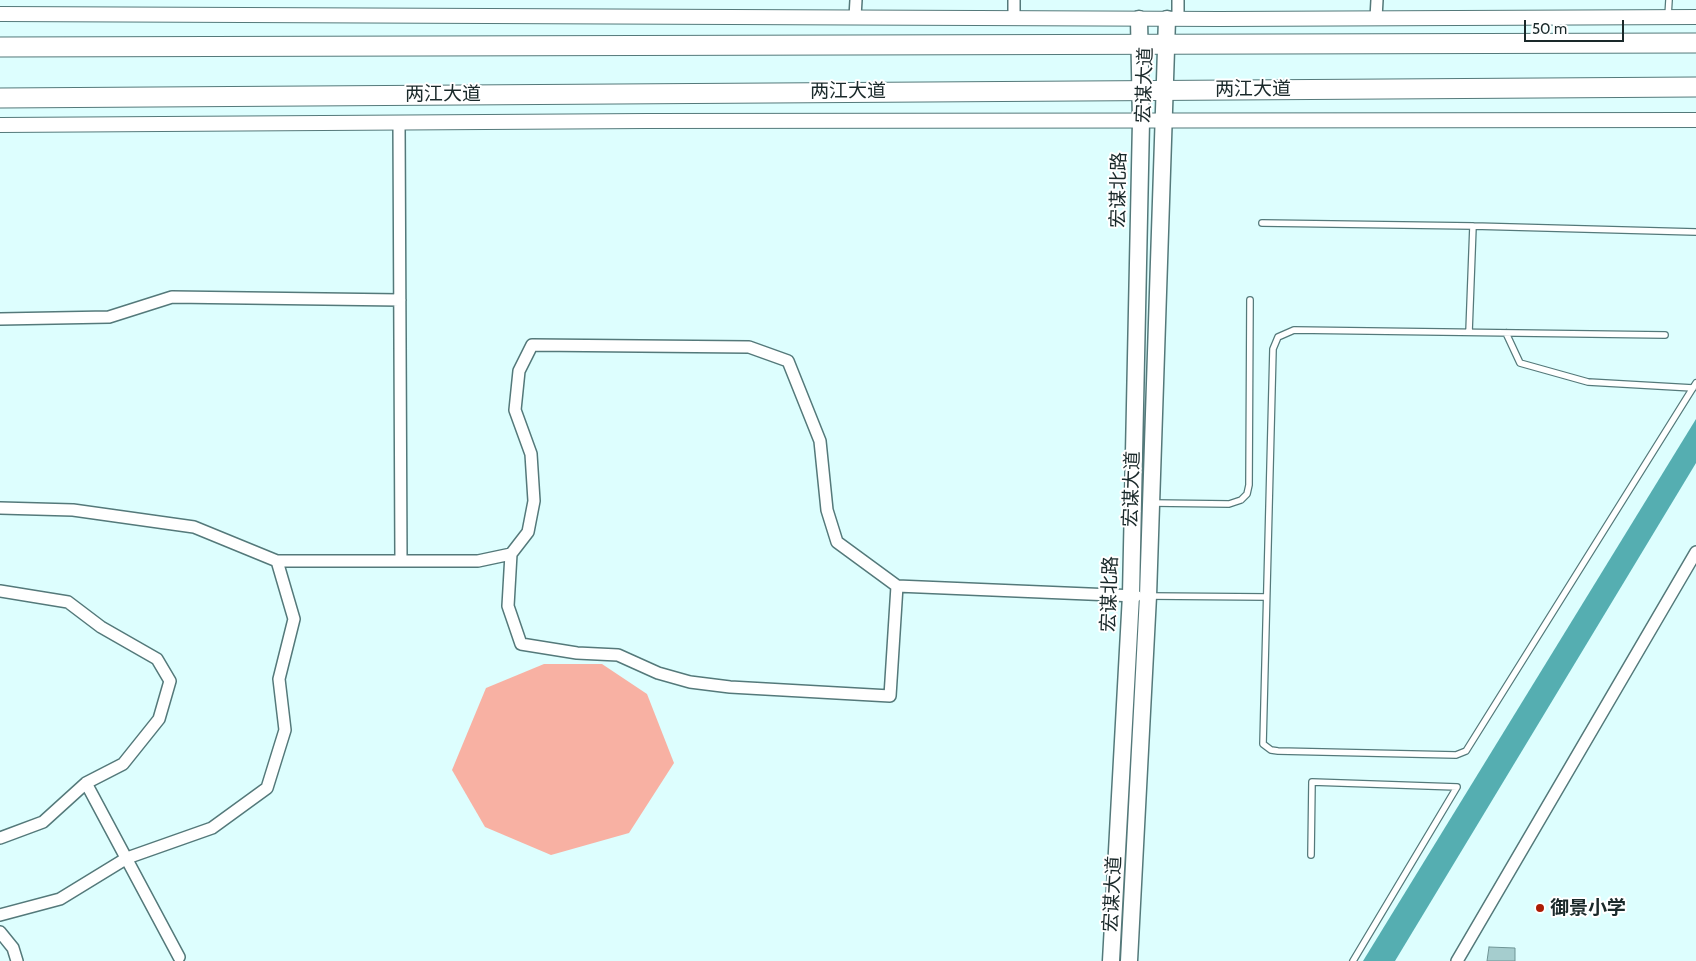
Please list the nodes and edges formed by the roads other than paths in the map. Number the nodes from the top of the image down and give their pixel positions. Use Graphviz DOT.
graph roads {
  1 [pos="856,0"];
  2 [pos="1014,0"];
  3 [pos="1178,0"];
  4 [pos="1377,0"];
  5 [pos="1669,0"];
  6 [pos="0,14"];
  7 [pos="856,17"];
  8 [pos="1696,17"];
  9 [pos="1014,18"];
  10 [pos="1376,18"];
  11 [pos="1668,18"];
  12 [pos="1139,19"];
  13 [pos="1172,19"];
  14 [pos="1696,43"];
  15 [pos="1139,44"];
  16 [pos="1166,44"];
  17 [pos="0,48"];
  18 [pos="1696,87"];
  19 [pos="1140,89"];
  20 [pos="1165,89"];
  21 [pos="0,98"];
  22 [pos="1696,120"];
  23 [pos="1141,121"];
  24 [pos="1164,121"];
  25 [pos="399,123"];
  26 [pos="0,125"];
  27 [pos="1262,223"];
  28 [pos="1473,226"];
  29 [pos="1696,232"];
  30 [pos="400,300"];
  31 [pos="1250,300"];
  32 [pos="0,319"];
  33 [pos="1469,332"];
  34 [pos="1506,333"];
  35 [pos="1665,335"];
  36 [pos="1694,386"];
  37 [pos="1151,503"];
  38 [pos="0,508"];
  39 [pos="1696,552"];
  40 [pos="511,554"];
  41 [pos="277,561"];
  42 [pos="401,561"];
  43 [pos="897,586"];
  44 [pos="0,591"];
  45 [pos="1131,595"];
  46 [pos="1148,596"];
  47 [pos="1266,597"];
  48 [pos="86,783"];
  49 [pos="0,838"];
  50 [pos="1311,856"];
  51 [pos="127,858"];
  52 [pos="0,915"];
  53 [pos="0,932"];
  54 [pos="179,957"];
  55 [pos="17,961"];
  56 [pos="1111,961"];
  57 [pos="1130,961"];
  58 [pos="1353,961"];
  59 [pos="1456,961"];
  1 -- 7 [label="street"];
  2 -- 9 [label="street"];
  3 -- 13 [label="street"];
  4 -- 10 [label="street"];
  5 -- 11 [label="lane"];
  6 -- 7 [label="street"];
  7 -- 9 [label="street"];
  8 -- 11 [label="street"];
  9 -- 12 [label="street"];
  10 -- 11 [label="street"];
  10 -- 13 [label="street"];
  12 -- 13 [label="street"];
  12 -- 15 [label="main road, 宏谋北路"];
  13 -- 16 [label="main road, 宏谋大道"];
  14 -- 16 [label="highway"];
  15 -- 16 [label="highway"];
  15 -- 17 [label="highway"];
  15 -- 19 [label="main road, 宏谋北路"];
  16 -- 20 [label="main road, 宏谋大道"];
  18 -- 20 [label="highway, 两江大道"];
  19 -- 20 [label="highway, 两江大道"];
  19 -- 21 [label="highway, 两江大道"];
  19 -- 23 [label="main road, 宏谋北路"];
  20 -- 24 [label="main road, 宏谋大道"];
  22 -- 24 [label="street"];
  23 -- 24 [label="street"];
  23 -- 25 [label="street"];
  23 -- 45 [label="main road, 宏谋北路"];
  24 -- 37 [label="main road, 宏谋大道"];
  25 -- 26 [label="street"];
  25 -- 30 [label="street"];
  27 -- 28 [label="lane"];
  28 -- 29 [label="lane"];
  28 -- 33 [label="lane"];
  30 -- 32 [label="street"];
  30 -- 42 [label="street"];
  31 -- 37 [label="lane"];
  33 -- 34 [label="lane"];
  33 -- 47 [label="lane"];
  34 -- 35 [label="lane"];
  34 -- 36 [label="lane"];
  36 -- 47 [label="lane"];
  37 -- 46 [label="main road, 宏谋大道"];
  38 -- 41 [label="street"];
  39 -- 59 [label="street"];
  40 -- 42 [label="street"];
  40 -- 43 [label="street"];
  40 -- 43 [label="street"];
  41 -- 42 [label="street"];
  41 -- 51 [label="street"];
  43 -- 45 [label="street"];
  44 -- 48 [label="street"];
  45 -- 46 [label="street"];
  45 -- 56 [label="main road, 宏谋北路"];
  46 -- 47 [label="lane"];
  46 -- 57 [label="main road, 宏谋大道"];
  48 -- 49 [label="street"];
  48 -- 51 [label="street"];
  50 -- 58 [label="lane"];
  51 -- 52 [label="street"];
  51 -- 54 [label="street"];
  53 -- 55 [label="street"];
}
